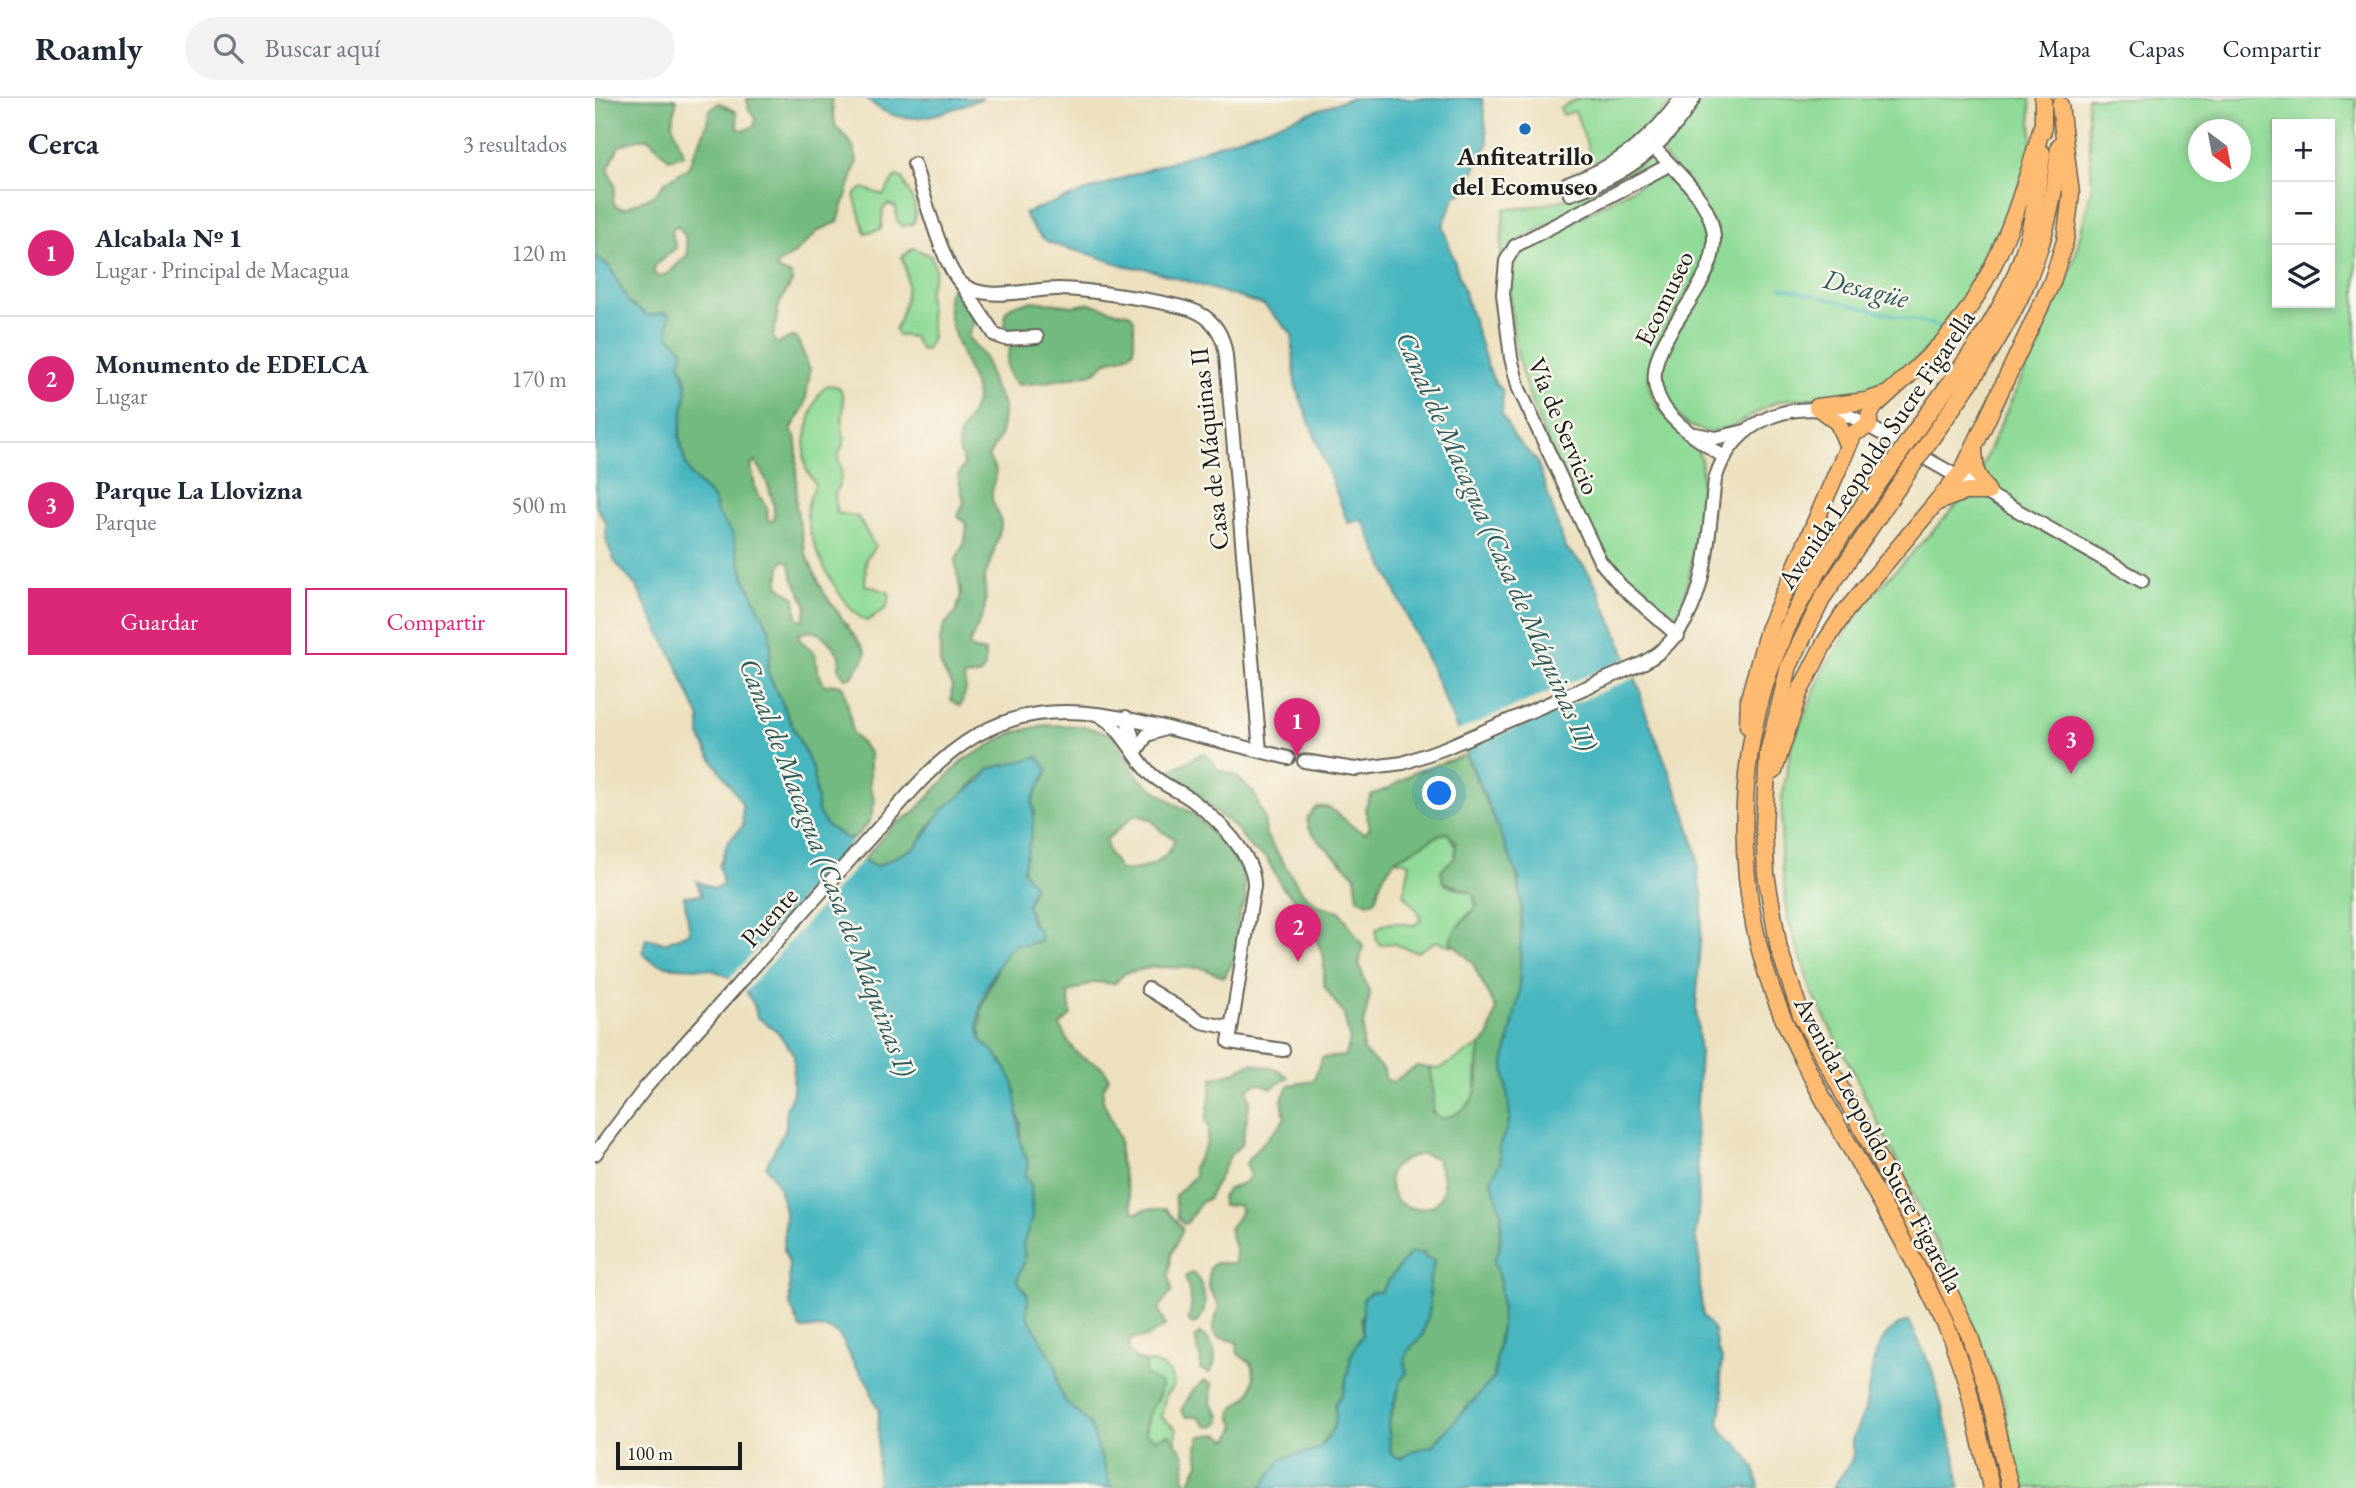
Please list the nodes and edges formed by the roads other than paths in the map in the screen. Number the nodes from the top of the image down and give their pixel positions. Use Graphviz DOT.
graph roads {
  1 [pos="1681,98"];
  2 [pos="1694,98"];
  3 [pos="2043,98"];
  4 [pos="2060,101"];
  5 [pos="2043,123"];
  6 [pos="1650,144"];
  7 [pos="914,164"];
  8 [pos="1669,165"];
  9 [pos="961,283"];
  10 [pos="1037,337"];
  11 [pos="1890,392"];
  12 [pos="1818,407"];
  13 [pos="1756,425"];
  14 [pos="1869,426"];
  15 [pos="1696,437"];
  16 [pos="1848,447"];
  17 [pos="1974,451"];
  18 [pos="1725,458"];
  19 [pos="1959,476"];
  20 [pos="1715,480"];
  21 [pos="1988,492"];
  22 [pos="1939,502"];
  23 [pos="2143,582"];
  24 [pos="1678,636"];
  25 [pos="1091,711"];
  26 [pos="1126,717"];
  27 [pos="1257,717"];
  28 [pos="1168,728"];
  29 [pos="1225,743"];
  30 [pos="1260,751"];
  31 [pos="1750,753"];
  32 [pos="1139,756"];
  33 [pos="1288,758"];
  34 [pos="1304,761"];
  35 [pos="1765,800"];
  36 [pos="1147,989"];
  37 [pos="1231,1028"];
  38 [pos="1283,1049"];
  39 [pos="595,1154"];
  40 [pos="1991,1488"];
  41 [pos="2010,1488"];
  1 -- 6 [label="street"];
  2 -- 6 [label="street"];
  3 -- 5 [label="main road, Avenida Leopoldo Sucre Figarella"];
  4 -- 17 [label="main road"];
  4 -- 35 [label="main road, Avenida Leopoldo Sucre Figarella, bridge"];
  5 -- 11 [label="main road"];
  5 -- 31 [label="main road, Avenida Leopoldo Sucre Figarella, bridge"];
  6 -- 6 [label="street"];
  6 -- 8 [label="street, Ecomuseo"];
  7 -- 9 [label="street"];
  8 -- 15 [label="street, Ecomuseo"];
  8 -- 24 [label="street, Vía de Servicio"];
  9 -- 10 [label="street"];
  9 -- 27 [label="street, Casa de Máquinas II"];
  11 -- 12 [label="main road"];
  11 -- 14 [label="main road"];
  12 -- 13 [label="street"];
  12 -- 14 [label="street"];
  12 -- 16 [label="main road"];
  13 -- 15 [label="street"];
  13 -- 18 [label="street"];
  14 -- 16 [label="main road"];
  14 -- 19 [label="street"];
  15 -- 18 [label="street, Ecomuseo"];
  15 -- 20 [label="street, Ecomuseo"];
  16 -- 31 [label="main road"];
  17 -- 19 [label="main road"];
  17 -- 21 [label="main road"];
  18 -- 20 [label="street"];
  19 -- 21 [label="street"];
  19 -- 22 [label="main road"];
  20 -- 24 [label="street"];
  21 -- 22 [label="main road"];
  21 -- 23 [label="street"];
  22 -- 35 [label="main road"];
  24 -- 34 [label="street"];
  25 -- 26 [label="street, Puente"];
  25 -- 32 [label="street"];
  25 -- 39 [label="street, Puente"];
  26 -- 28 [label="street, Puente"];
  26 -- 32 [label="street"];
  27 -- 29 [label="street"];
  27 -- 30 [label="street, Casa de Máquinas II"];
  28 -- 29 [label="street, Puente"];
  28 -- 32 [label="street"];
  29 -- 30 [label="street, Puente"];
  30 -- 33 [label="street, Puente"];
  31 -- 40 [label="main road, Avenida Leopoldo Sucre Figarella"];
  32 -- 37 [label="street"];
  35 -- 41 [label="main road, Avenida Leopoldo Sucre Figarella"];
  36 -- 37 [label="street"];
  37 -- 38 [label="street"];
}
